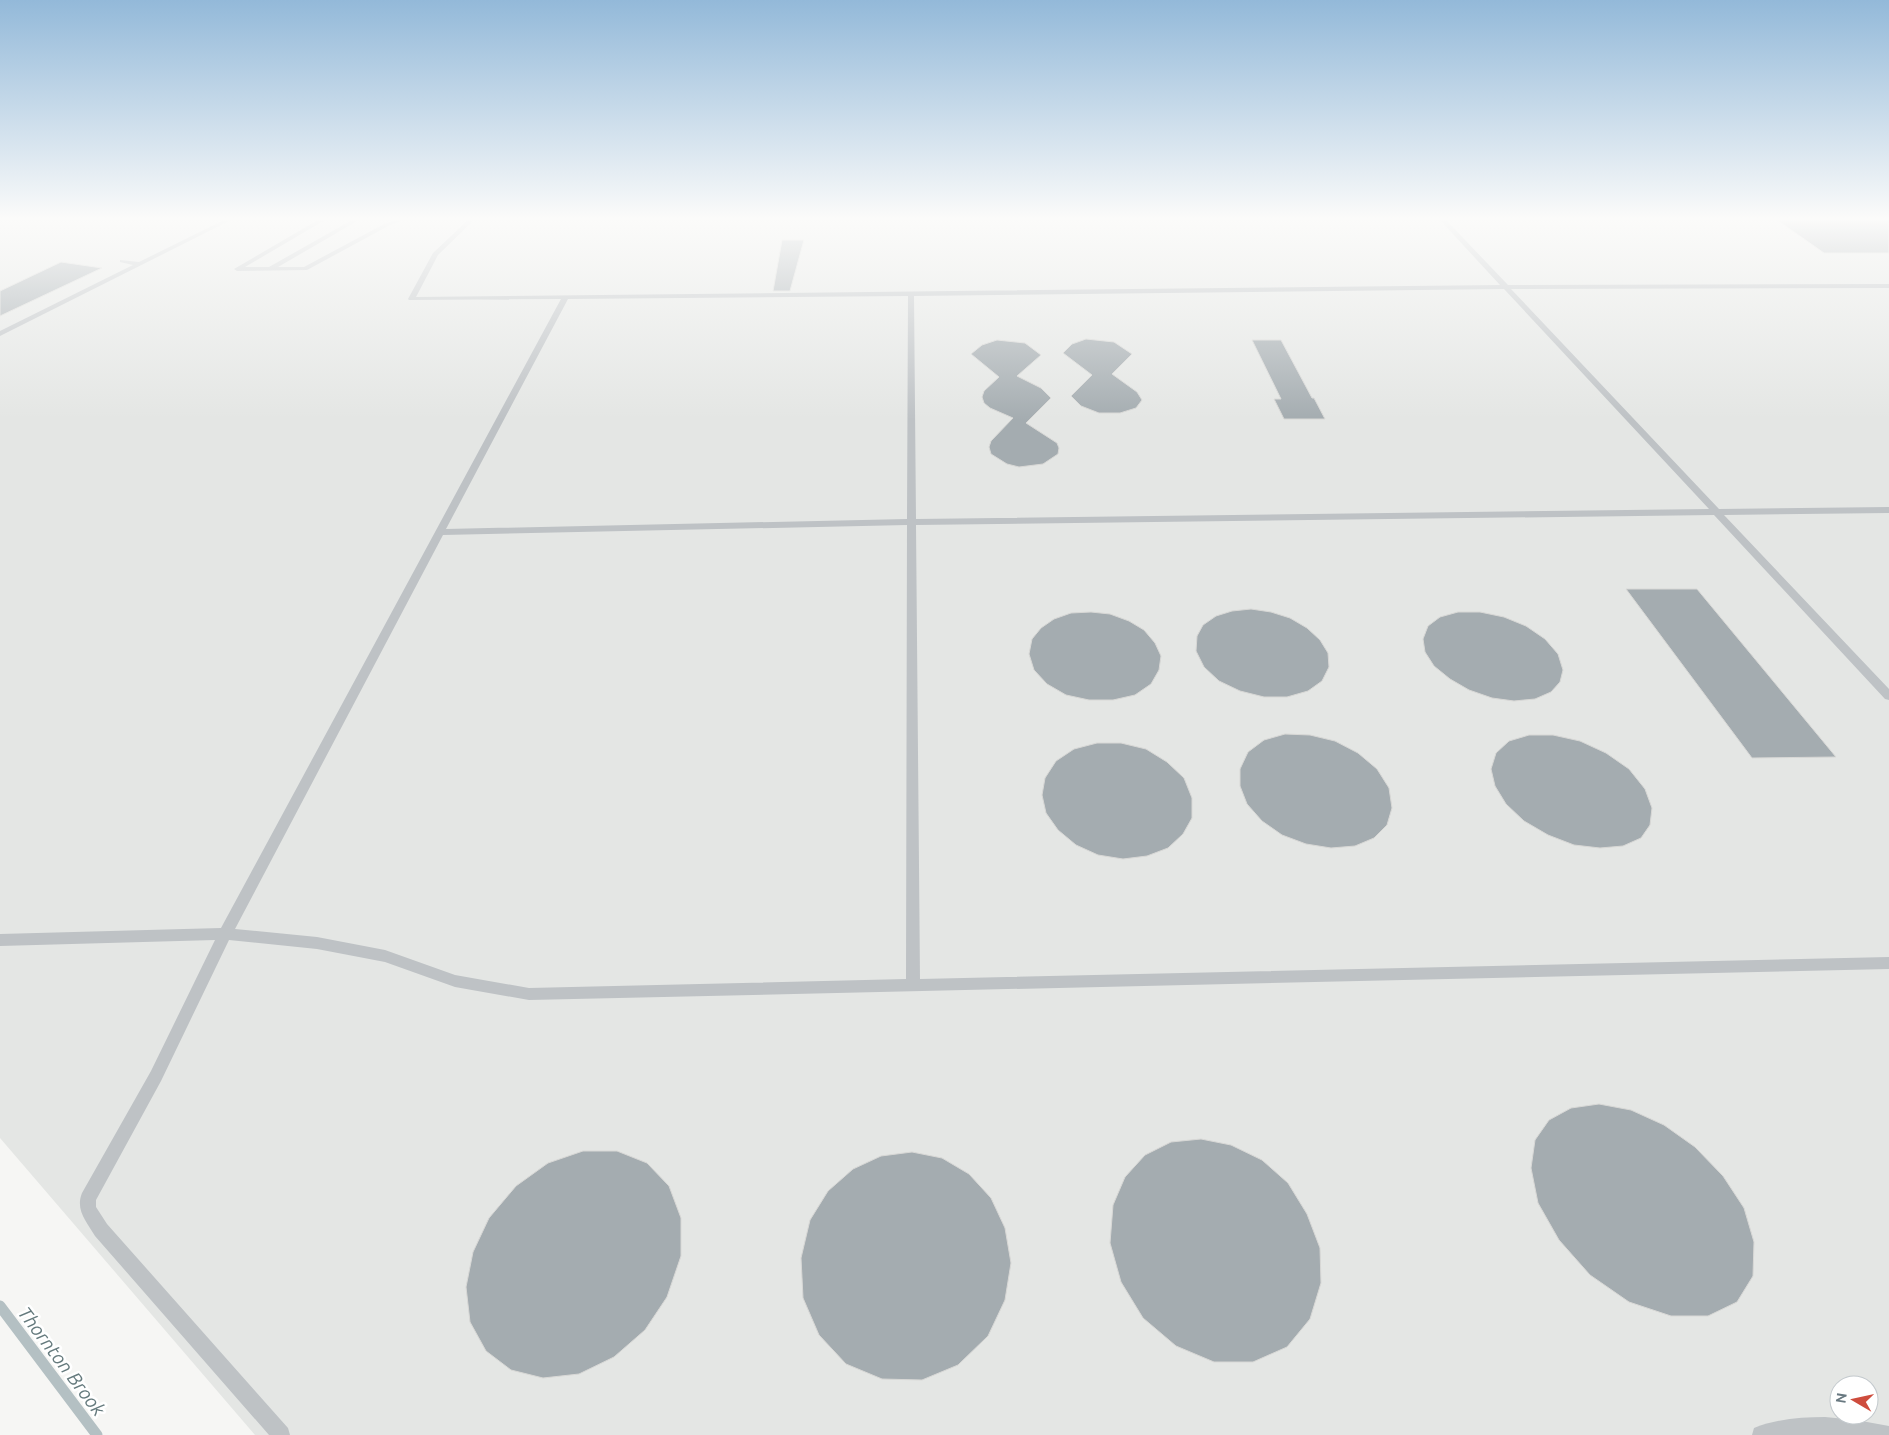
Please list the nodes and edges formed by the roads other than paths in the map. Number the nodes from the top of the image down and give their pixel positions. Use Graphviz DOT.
graph roads {
  1 [pos="94,287"];
  2 [pos="417,287"];
  3 [pos="1507,287"];
  4 [pos="1520,287"];
  5 [pos="912,294"];
  6 [pos="566,297"];
  7 [pos="0,334"];
  8 [pos="1889,510"];
  9 [pos="1719,514"];
  10 [pos="912,522"];
  11 [pos="441,532"];
  12 [pos="1889,696"];
  13 [pos="225,934"];
  14 [pos="0,940"];
  15 [pos="1889,963"];
  16 [pos="913,984"];
  17 [pos="281,1435"];
  18 [pos="1761,1435"];
  19 [pos="1889,1435"];
  1 -- 7 [label="lane"];
  2 -- 6 [label="lane"];
  3 -- 4 [label="lane"];
  3 -- 5 [label="lane"];
  3 -- 9 [label="lane"];
  5 -- 6 [label="lane"];
  5 -- 10 [label="lane"];
  6 -- 11 [label="lane"];
  8 -- 9 [label="lane"];
  9 -- 10 [label="lane"];
  9 -- 12 [label="lane"];
  10 -- 11 [label="lane"];
  10 -- 16 [label="lane"];
  11 -- 13 [label="lane"];
  13 -- 14 [label="lane"];
  13 -- 16 [label="lane"];
  13 -- 17 [label="lane"];
  15 -- 16 [label="lane"];
  18 -- 19 [label="lane"];
}
